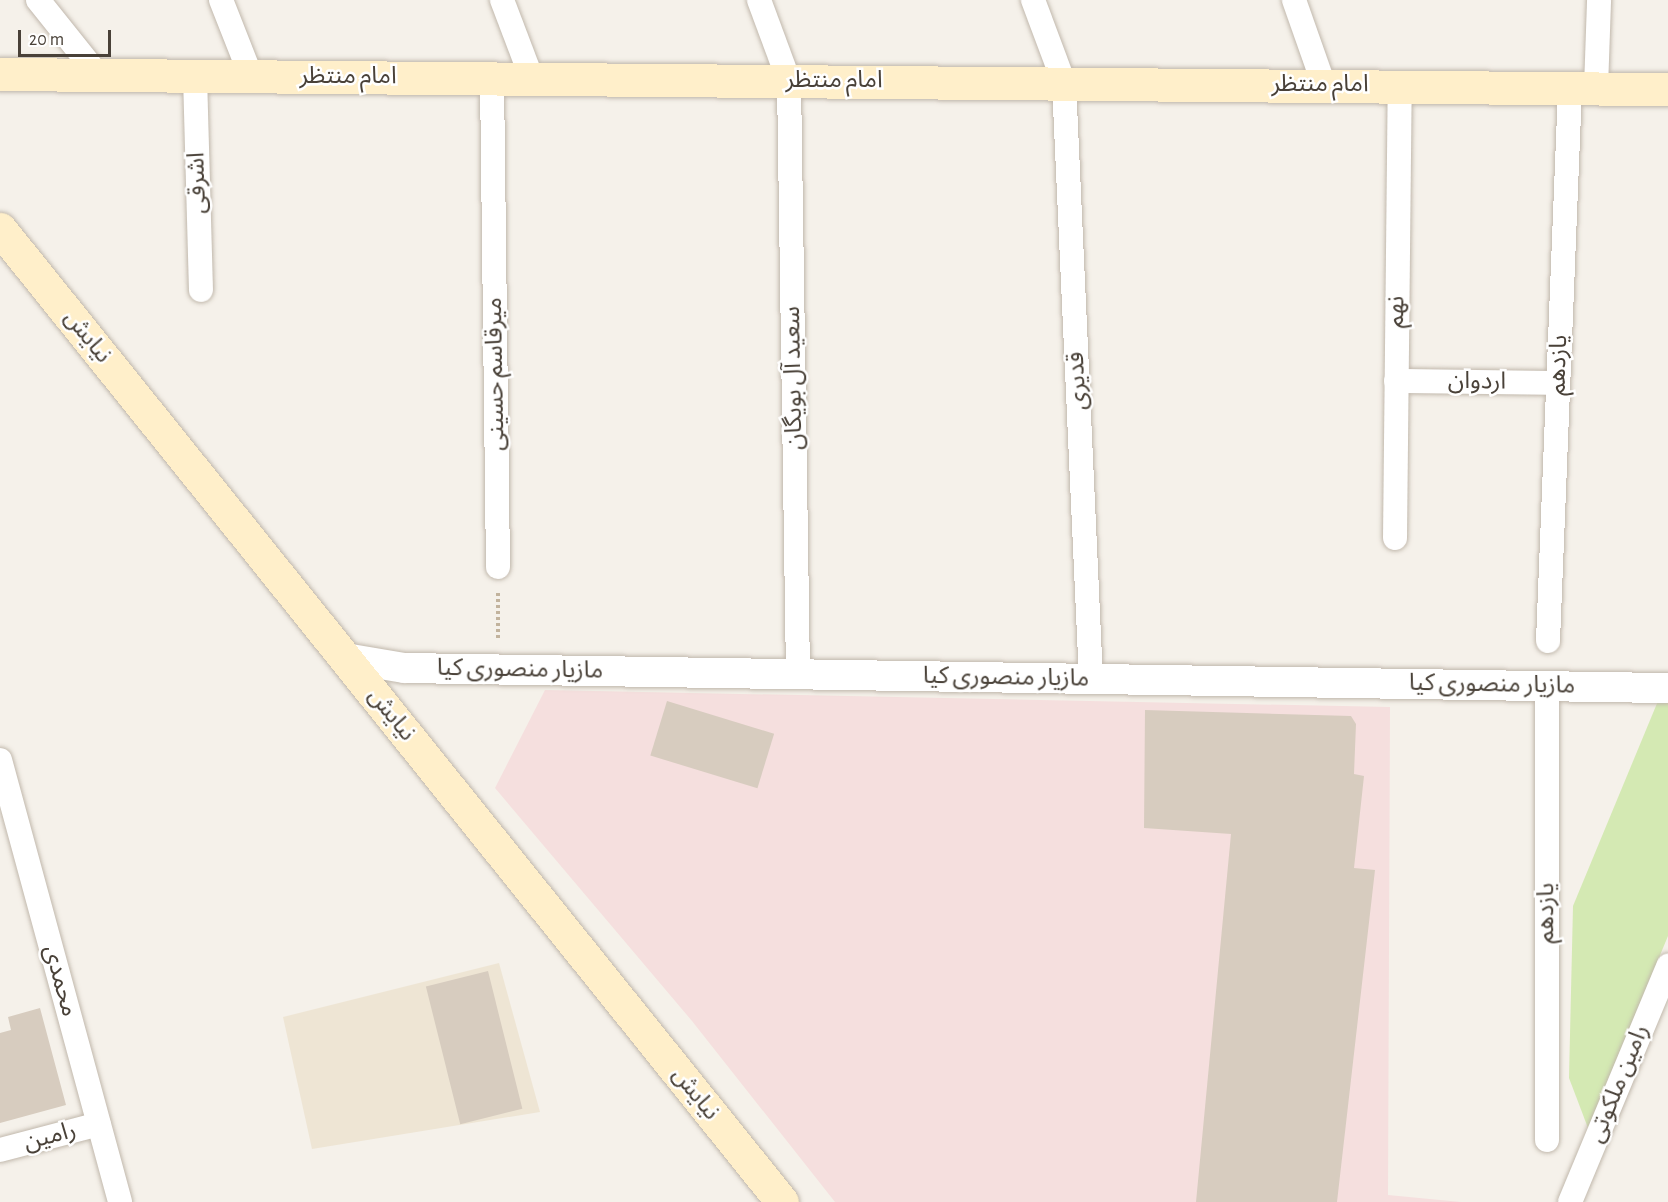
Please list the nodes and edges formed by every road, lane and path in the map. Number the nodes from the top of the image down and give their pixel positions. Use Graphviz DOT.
graph roads {
  1 [pos="38,0"];
  2 [pos="221,0"];
  3 [pos="502,0"];
  4 [pos="759,0"];
  5 [pos="1033,0"];
  6 [pos="1294,0"];
  7 [pos="1599,0"];
  8 [pos="0,74"];
  9 [pos="98,75"];
  10 [pos="195,76"];
  11 [pos="251,76"];
  12 [pos="492,78"];
  13 [pos="532,79"];
  14 [pos="789,81"];
  15 [pos="1064,83"];
  16 [pos="1324,85"];
  17 [pos="1400,86"];
  18 [pos="1583,88"];
  19 [pos="1668,89"];
  20 [pos="2,235"];
  21 [pos="201,290"];
  22 [pos="1396,381"];
  23 [pos="1558,383"];
  24 [pos="1395,538"];
  25 [pos="498,567"];
  26 [pos="1548,641"];
  27 [pos="345,658"];
  28 [pos="499,670"];
  29 [pos="798,675"];
  30 [pos="1091,679"];
  31 [pos="1546,686"];
  32 [pos="1668,688"];
  33 [pos="0,760"];
  34 [pos="3,786"];
  35 [pos="1668,966"];
  36 [pos="99,1124"];
  37 [pos="1547,1140"];
  38 [pos="0,1150"];
  39 [pos="120,1202"];
  40 [pos="782,1202"];
  41 [pos="1570,1202"];
  1 -- 9 [label="street"];
  2 -- 11 [label="street"];
  3 -- 13 [label="street"];
  4 -- 14 [label="street, سعید آل بویگان"];
  5 -- 15 [label="street, قدیری"];
  6 -- 16 [label="street"];
  7 -- 18 [label="street, یازدهم"];
  8 -- 9 [label="main road, امام منتظر"];
  9 -- 10 [label="main road, امام منتظر"];
  10 -- 11 [label="main road, امام منتظر"];
  10 -- 21 [label="street, اشرقی"];
  11 -- 12 [label="main road, امام منتظر"];
  12 -- 13 [label="main road, امام منتظر"];
  12 -- 25 [label="street, میرقاسم حسینی"];
  13 -- 14 [label="main road, امام منتظر"];
  14 -- 15 [label="main road, امام منتظر"];
  14 -- 29 [label="street, سعید آل بویگان"];
  15 -- 16 [label="main road, امام منتظر"];
  15 -- 30 [label="street, قدیری"];
  16 -- 17 [label="main road, امام منتظر"];
  17 -- 18 [label="main road, امام منتظر"];
  17 -- 22 [label="street, نهم"];
  18 -- 19 [label="main road, امام منتظر"];
  18 -- 23 [label="street, یازدهم"];
  20 -- 27 [label="main road, نیایش"];
  22 -- 23 [label="street, اردوان"];
  22 -- 24 [label="street, نهم"];
  23 -- 26 [label="street, یازدهم"];
  25 -- 28 [label="path"];
  27 -- 28 [label="street, مازیار منصوری کیا"];
  27 -- 40 [label="main road, نیایش"];
  28 -- 29 [label="street, مازیار منصوری کیا"];
  29 -- 30 [label="street, مازیار منصوری کیا"];
  30 -- 31 [label="street, مازیار منصوری کیا"];
  31 -- 32 [label="street, مازیار منصوری کیا"];
  31 -- 37 [label="street, یازدهم"];
  33 -- 34 [label="street, محمدی"];
  34 -- 36 [label="street, محمدی"];
  35 -- 41 [label="street, رامین ملکوتی"];
  36 -- 38 [label="street, رامین"];
  36 -- 39 [label="street, محمدی"];
}
